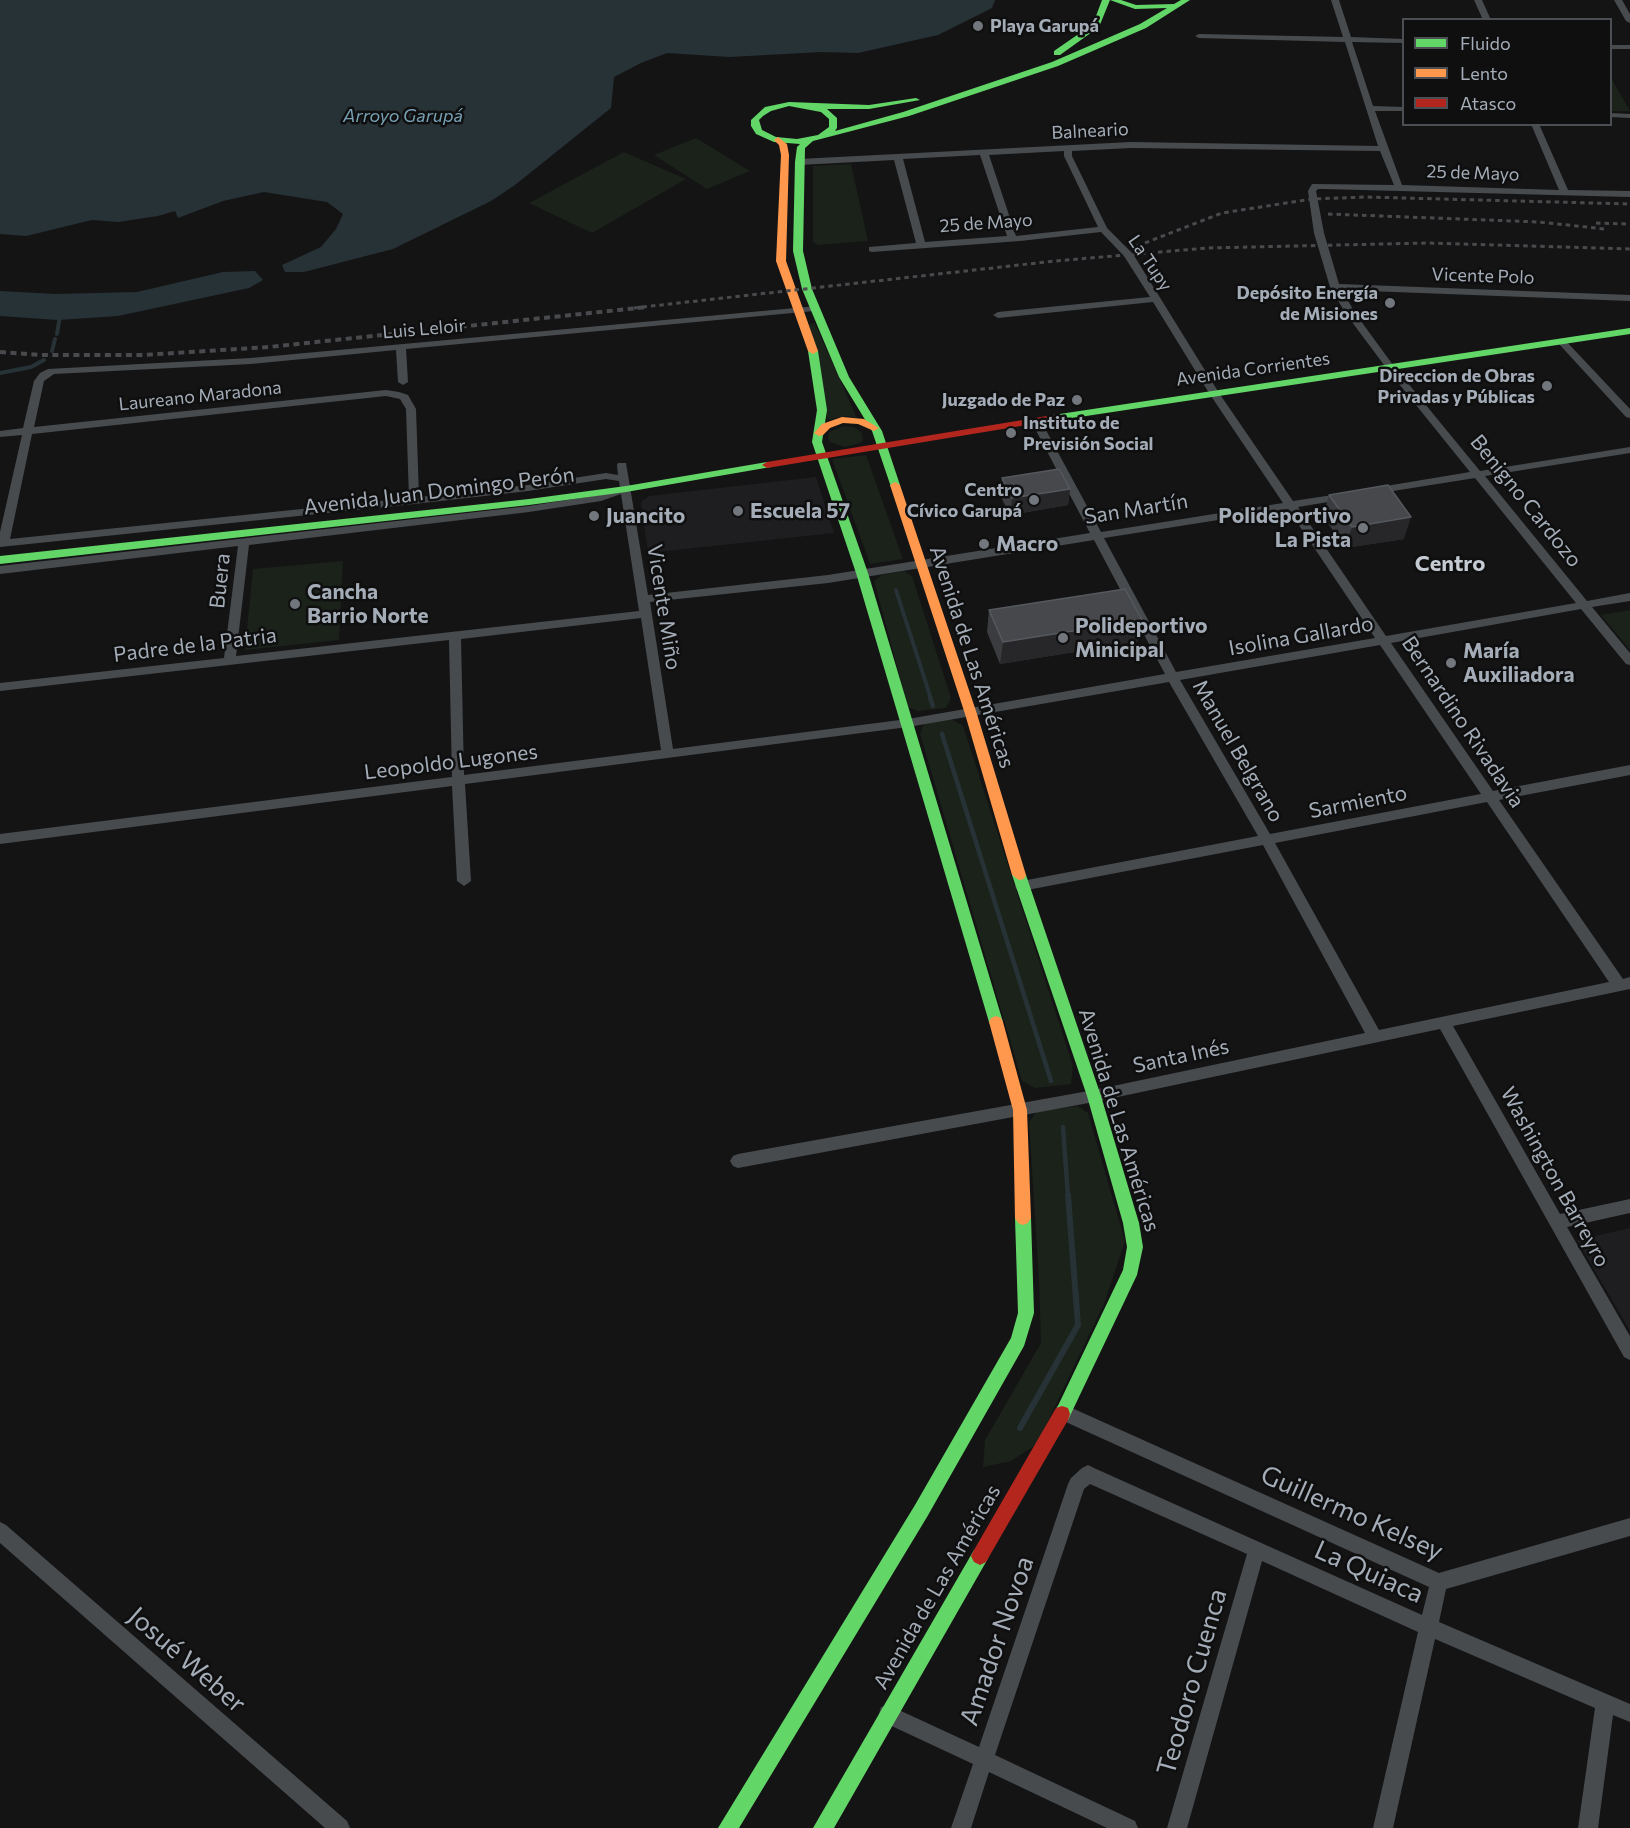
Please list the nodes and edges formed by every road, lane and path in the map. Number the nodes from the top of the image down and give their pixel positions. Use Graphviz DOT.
graph roads {
  1 [pos="1106,0"];
  2 [pos="1113,0"];
  3 [pos="1335,0"];
  4 [pos="1478,0"];
  5 [pos="1618,0"];
  6 [pos="1182,2"];
  7 [pos="1486,18"];
  8 [pos="1630,21"];
  9 [pos="1199,36"];
  10 [pos="1348,40"];
  11 [pos="1402,41"];
  12 [pos="1612,47"];
  13 [pos="1630,47"];
  14 [pos="812,106"];
  15 [pos="1371,108"];
  16 [pos="1402,109"];
  17 [pos="1612,115"];
  18 [pos="1630,116"];
  19 [pos="1536,126"];
  20 [pos="815,139"];
  21 [pos="778,140"];
  22 [pos="1068,148"];
  23 [pos="1383,149"];
  24 [pos="984,153"];
  25 [pos="898,158"];
  26 [pos="799,162"];
  27 [pos="1315,186"];
  28 [pos="1400,188"];
  29 [pos="1565,193"];
  30 [pos="1630,194"];
  31 [pos="1103,229"];
  32 [pos="1012,238"];
  33 [pos="921,244"];
  34 [pos="872,249"];
  35 [pos="1335,287"];
  36 [pos="1630,298"];
  37 [pos="1154,299"];
  38 [pos="814,308"];
  39 [pos="799,310"];
  40 [pos="998,315"];
  41 [pos="1630,332"];
  42 [pos="1562,342"];
  43 [pos="400,348"];
  44 [pos="1390,367"];
  45 [pos="403,382"];
  46 [pos="1214,393"];
  47 [pos="1630,415"];
  48 [pos="1036,421"];
  49 [pos="874,428"];
  50 [pos="28,430"];
  51 [pos="0,434"];
  52 [pos="820,445"];
  53 [pos="881,445"];
  54 [pos="1630,450"];
  55 [pos="1479,474"];
  56 [pos="624,478"];
  57 [pos="414,501"];
  58 [pos="1291,504"];
  59 [pos="1097,536"];
  60 [pos="244,542"];
  61 [pos="1,546"];
  62 [pos="0,560"];
  63 [pos="920,564"];
  64 [pos="0,570"];
  65 [pos="862,573"];
  66 [pos="1630,597"];
  67 [pos="643,599"];
  68 [pos="1585,605"];
  69 [pos="646,614"];
  70 [pos="455,635"];
  71 [pos="1384,641"];
  72 [pos="230,661"];
  73 [pos="1630,661"];
  74 [pos="1173,678"];
  75 [pos="0,687"];
  76 [pos="971,714"];
  77 [pos="908,723"];
  78 [pos="668,754"];
  79 [pos="1630,770"];
  80 [pos="458,781"];
  81 [pos="1490,796"];
  82 [pos="0,838"];
  83 [pos="1266,839"];
  84 [pos="464,881"];
  85 [pos="1022,886"];
  86 [pos="1624,984"];
  87 [pos="1443,1022"];
  88 [pos="1375,1037"];
  89 [pos="1094,1096"];
  90 [pos="1020,1110"];
  91 [pos="738,1161"];
  92 [pos="1630,1206"];
  93 [pos="1557,1222"];
  94 [pos="1630,1352"];
  95 [pos="1063,1412"];
  96 [pos="1088,1474"];
  97 [pos="1630,1527"];
  98 [pos="0,1531"];
  99 [pos="1257,1550"];
  100 [pos="1439,1582"];
  101 [pos="1428,1627"];
  102 [pos="1605,1703"];
  103 [pos="1630,1713"];
  104 [pos="888,1714"];
  105 [pos="982,1761"];
  106 [pos="340,1828"];
  107 [pos="728,1828"];
  108 [pos="823,1828"];
  109 [pos="961,1828"];
  110 [pos="1128,1828"];
  111 [pos="1177,1828"];
  112 [pos="1383,1828"];
  113 [pos="1588,1828"];
  1 -- 14 [label="main road"];
  2 -- 6 [label="main road"];
  3 -- 10 [label="street"];
  4 -- 7 [label="street"];
  5 -- 8 [label="street"];
  6 -- 20 [label="main road"];
  9 -- 10 [label="street"];
  10 -- 11 [label="street"];
  10 -- 15 [label="street"];
  12 -- 13 [label="street"];
  14 -- 20 [label="main road"];
  14 -- 21 [label="main road"];
  15 -- 16 [label="street"];
  15 -- 23 [label="street"];
  17 -- 18 [label="street"];
  19 -- 29 [label="street"];
  20 -- 21 [label="main road"];
  20 -- 26 [label="main road"];
  21 -- 39 [label="main road"];
  22 -- 23 [label="street, Balneario"];
  22 -- 24 [label="street, Balneario"];
  22 -- 31 [label="street, La Tupy"];
  23 -- 28 [label="street"];
  24 -- 25 [label="street, Balneario"];
  24 -- 32 [label="street"];
  25 -- 26 [label="street, Balneario"];
  25 -- 33 [label="street"];
  26 -- 38 [label="main road, Avenida de Las Américas"];
  27 -- 28 [label="street, 25 de Mayo"];
  27 -- 35 [label="street, Benigno Cardozo"];
  28 -- 29 [label="street, 25 de Mayo"];
  29 -- 30 [label="street, 25 de Mayo"];
  31 -- 32 [label="street, 25 de Mayo"];
  31 -- 37 [label="street, La Tupy"];
  32 -- 33 [label="street, 25 de Mayo"];
  33 -- 34 [label="street, 25 de Mayo"];
  35 -- 36 [label="street, Vicente Polo"];
  35 -- 44 [label="street, Benigno Cardozo"];
  37 -- 40 [label="street"];
  37 -- 46 [label="street, La Tupy"];
  38 -- 39 [label="street, Luis Leloir"];
  38 -- 49 [label="main road, Avenida de Las Américas"];
  39 -- 43 [label="street, Luis Leloir"];
  39 -- 52 [label="main road"];
  41 -- 42 [label="main road, Avenida Corrientes"];
  42 -- 44 [label="main road, Avenida Corrientes"];
  42 -- 47 [label="street"];
  43 -- 45 [label="street"];
  43 -- 50 [label="street, Luis Leloir"];
  44 -- 46 [label="main road, Avenida Corrientes"];
  44 -- 55 [label="street, Benigno Cardozo"];
  46 -- 48 [label="main road, Avenida Corrientes"];
  46 -- 58 [label="street, Bernardino Rivadavia"];
  48 -- 53 [label="main road, Avenida Corrientes"];
  48 -- 59 [label="street, Manuel Belgrano"];
  49 -- 52 [label="main road"];
  49 -- 53 [label="main road, Avenida de Las Américas"];
  50 -- 51 [label="street, Laureano Maradona"];
  50 -- 57 [label="street, Laureano Maradona"];
  50 -- 61 [label="street"];
  52 -- 53 [label="main road, Avenida Juan Domingo Perón"];
  52 -- 56 [label="main road, Avenida Juan Domingo Perón"];
  52 -- 65 [label="main road"];
  53 -- 63 [label="main road, Avenida de Las Américas"];
  54 -- 55 [label="street, San Martín"];
  55 -- 58 [label="street, San Martín"];
  55 -- 68 [label="street, Benigno Cardozo"];
  56 -- 57 [label="street"];
  56 -- 60 [label="street"];
  56 -- 61 [label="main road, Avenida Juan Domingo Perón"];
  56 -- 62 [label="main road, Avenida Juan Domingo Perón"];
  56 -- 67 [label="street, Vicente Miño"];
  57 -- 61 [label="street"];
  58 -- 59 [label="street, San Martín"];
  58 -- 71 [label="street, Bernardino Rivadavia"];
  59 -- 63 [label="street, San Martín"];
  59 -- 74 [label="street, Manuel Belgrano"];
  60 -- 64 [label="street"];
  60 -- 72 [label="street, Buera"];
  63 -- 65 [label="street, San Martín"];
  63 -- 76 [label="main road, Avenida de Las Américas"];
  65 -- 67 [label="street"];
  65 -- 77 [label="main road"];
  66 -- 68 [label="street, Isolina Gallardo"];
  67 -- 69 [label="street, Vicente Miño"];
  68 -- 71 [label="street, Isolina Gallardo"];
  68 -- 73 [label="street, Benigno Cardozo"];
  69 -- 70 [label="street, Padre de la Patria"];
  69 -- 78 [label="street, Vicente Miño"];
  70 -- 72 [label="street, Padre de la Patria"];
  70 -- 80 [label="street"];
  71 -- 74 [label="street, Isolina Gallardo"];
  71 -- 81 [label="street, Bernardino Rivadavia"];
  72 -- 75 [label="street, Padre de la Patria"];
  74 -- 76 [label="street, Isolina Gallardo"];
  74 -- 83 [label="street, Manuel Belgrano"];
  76 -- 77 [label="street, Isolina Gallardo"];
  76 -- 85 [label="main road, Avenida de Las Américas"];
  77 -- 78 [label="street, Leopoldo Lugones"];
  77 -- 90 [label="main road"];
  78 -- 80 [label="street, Leopoldo Lugones"];
  79 -- 81 [label="street, Sarmiento"];
  80 -- 82 [label="street, Leopoldo Lugones"];
  80 -- 84 [label="street"];
  81 -- 83 [label="street, Sarmiento"];
  81 -- 86 [label="street, Bernardino Rivadavia"];
  83 -- 85 [label="street, Sarmiento"];
  83 -- 88 [label="street, Manuel Belgrano"];
  85 -- 89 [label="main road, Avenida de Las Américas"];
  86 -- 87 [label="street, Santa Inés"];
  87 -- 88 [label="street, Santa Inés"];
  87 -- 93 [label="street, Washington Barreyro"];
  88 -- 89 [label="street, Santa Inés"];
  89 -- 90 [label="street, Santa Inés"];
  89 -- 95 [label="main road, Avenida de Las Américas"];
  90 -- 91 [label="street, Santa Inés"];
  90 -- 107 [label="main road"];
  92 -- 93 [label="street"];
  93 -- 94 [label="street, Washington Barreyro"];
  95 -- 100 [label="street, Guillermo Kelsey"];
  95 -- 104 [label="main road, Avenida de Las Américas"];
  96 -- 99 [label="street, La Quiaca"];
  96 -- 105 [label="street, Amador Novoa"];
  97 -- 100 [label="street, Guillermo Kelsey"];
  98 -- 106 [label="street, Josué Weber"];
  99 -- 101 [label="street, La Quiaca"];
  99 -- 111 [label="street, Teodoro Cuenca"];
  100 -- 101 [label="street"];
  101 -- 102 [label="street, La Quiaca"];
  101 -- 112 [label="street"];
  102 -- 103 [label="street, La Quiaca"];
  102 -- 113 [label="street"];
  104 -- 105 [label="street"];
  104 -- 108 [label="main road, Avenida de Las Américas"];
  105 -- 109 [label="street, Amador Novoa"];
  105 -- 110 [label="street"];
}
